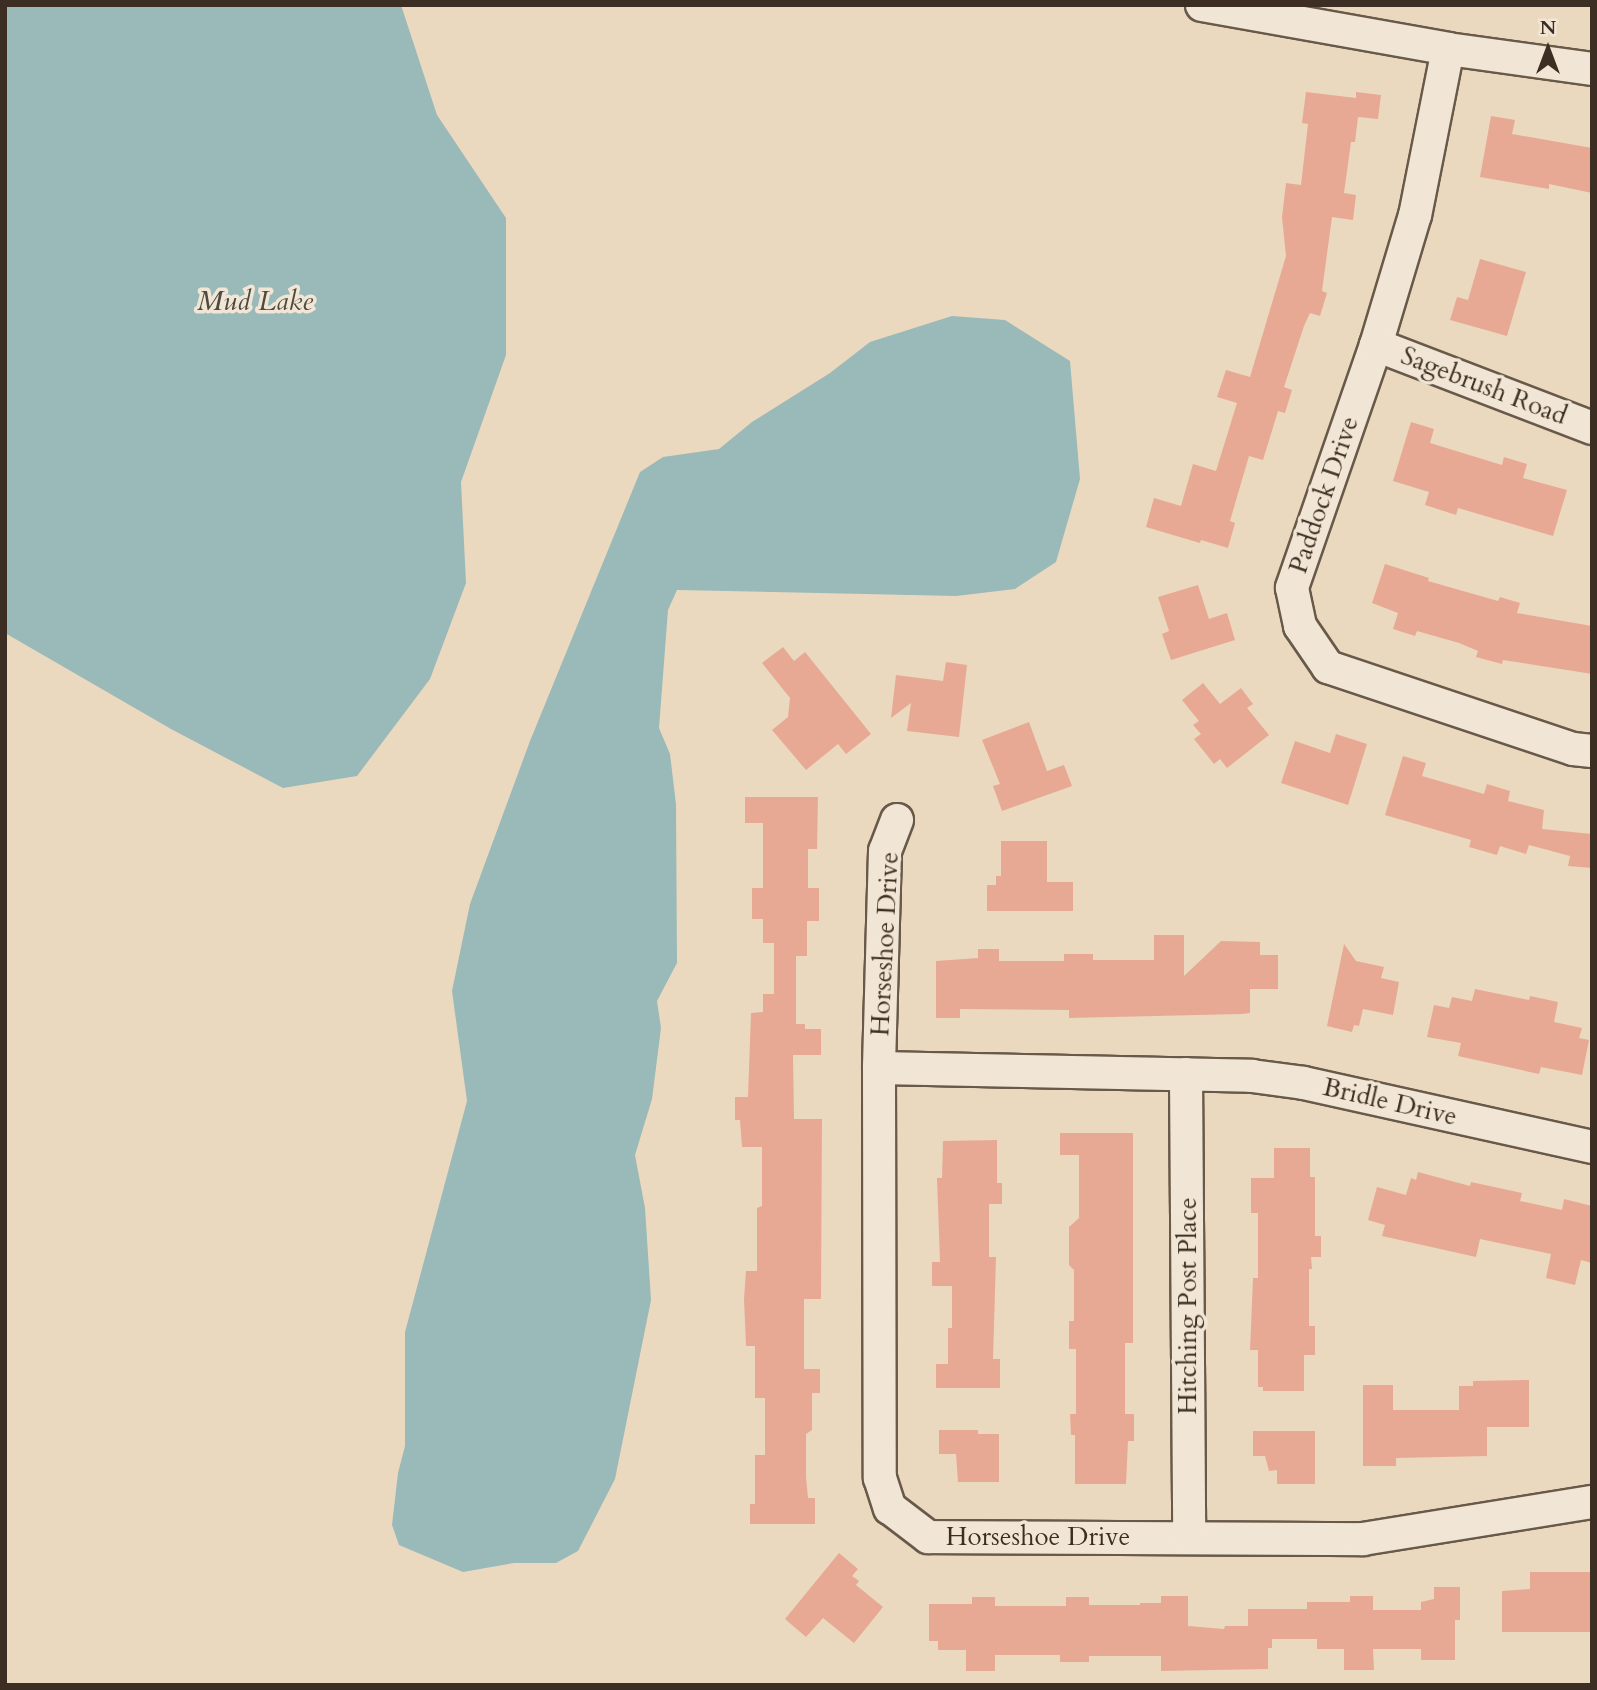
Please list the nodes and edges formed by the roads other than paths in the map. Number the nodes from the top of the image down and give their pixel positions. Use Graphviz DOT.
graph roads {
  1 [pos="1202,5"];
  2 [pos="1448,49"];
  3 [pos="1592,69"];
  4 [pos="1376,345"];
  5 [pos="1592,428"];
  6 [pos="1592,751"];
  7 [pos="897,820"];
  8 [pos="879,1068"];
  9 [pos="1186,1074"];
  10 [pos="1592,1147"];
  11 [pos="1592,1502"];
  12 [pos="1189,1537"];
  1 -- 2 [label="street"];
  2 -- 3 [label="street"];
  2 -- 4 [label="street, Paddock Drive"];
  4 -- 5 [label="street, Sagebrush Road"];
  4 -- 6 [label="street, Paddock Drive"];
  7 -- 8 [label="street, Horseshoe Drive"];
  8 -- 9 [label="street, Horseshoe Drive"];
  8 -- 12 [label="street, Horseshoe Drive"];
  9 -- 10 [label="street, Bridle Drive"];
  9 -- 12 [label="street, Hitching Post Place"];
  11 -- 12 [label="street, Horseshoe Drive"];
}
